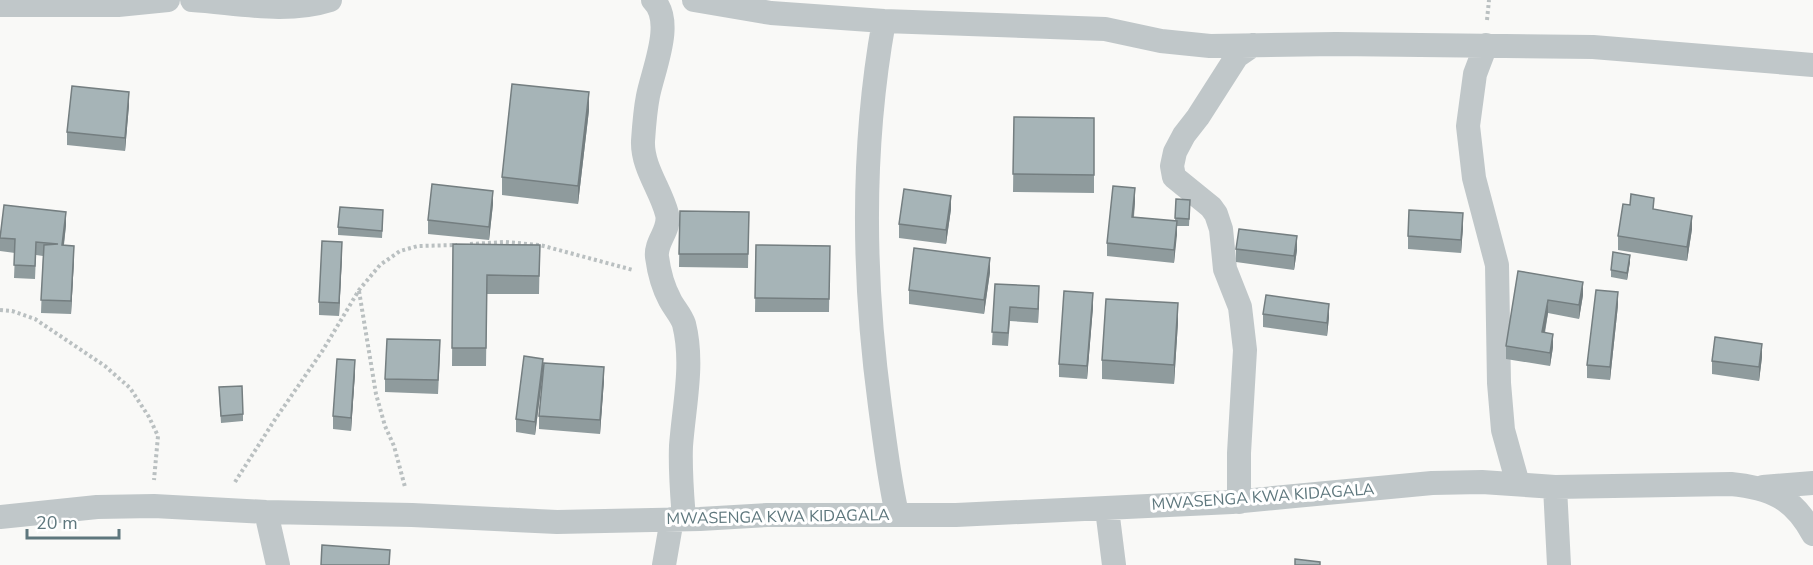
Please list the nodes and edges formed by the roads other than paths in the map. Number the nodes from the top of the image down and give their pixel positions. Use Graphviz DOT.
graph roads {
  1 [pos="168,0"];
  2 [pos="192,0"];
  3 [pos="330,0"];
  4 [pos="653,0"];
  5 [pos="694,0"];
  6 [pos="97,2"];
  7 [pos="0,5"];
  8 [pos="884,21"];
  9 [pos="1253,45"];
  10 [pos="1486,45"];
  11 [pos="1813,65"];
  12 [pos="1813,483"];
  13 [pos="1518,484"];
  14 [pos="1555,487"];
  15 [pos="1757,487"];
  16 [pos="1239,502"];
  17 [pos="1107,509"];
  18 [pos="266,512"];
  19 [pos="897,514"];
  20 [pos="0,517"];
  21 [pos="678,519"];
  22 [pos="1813,534"];
  23 [pos="278,565"];
  24 [pos="664,565"];
  25 [pos="1114,565"];
  26 [pos="1559,565"];
  1 -- 6 [label="street"];
  2 -- 3 [label="street"];
  4 -- 21 [label="street"];
  5 -- 8 [label="street"];
  6 -- 7 [label="street"];
  8 -- 9 [label="street"];
  8 -- 19 [label="street"];
  9 -- 10 [label="street"];
  9 -- 16 [label="street"];
  10 -- 11 [label="street"];
  10 -- 13 [label="street"];
  12 -- 15 [label="street"];
  13 -- 14 [label="street, MWASENGA KWA KIDAGALA"];
  13 -- 16 [label="street, MWASENGA KWA KIDAGALA"];
  14 -- 15 [label="street, MWASENGA KWA KIDAGALA"];
  14 -- 26 [label="street"];
  15 -- 22 [label="street, MWASENGA KWA KIDAGALA"];
  16 -- 17 [label="street, MWASENGA KWA KIDAGALA"];
  17 -- 19 [label="street, MWASENGA KWA KIDAGALA"];
  17 -- 25 [label="street"];
  18 -- 20 [label="street, MWASENGA KWA KIDAGALA"];
  18 -- 21 [label="street, MWASENGA KWA KIDAGALA"];
  18 -- 23 [label="street"];
  19 -- 21 [label="street, MWASENGA KWA KIDAGALA"];
  21 -- 24 [label="street"];
}
